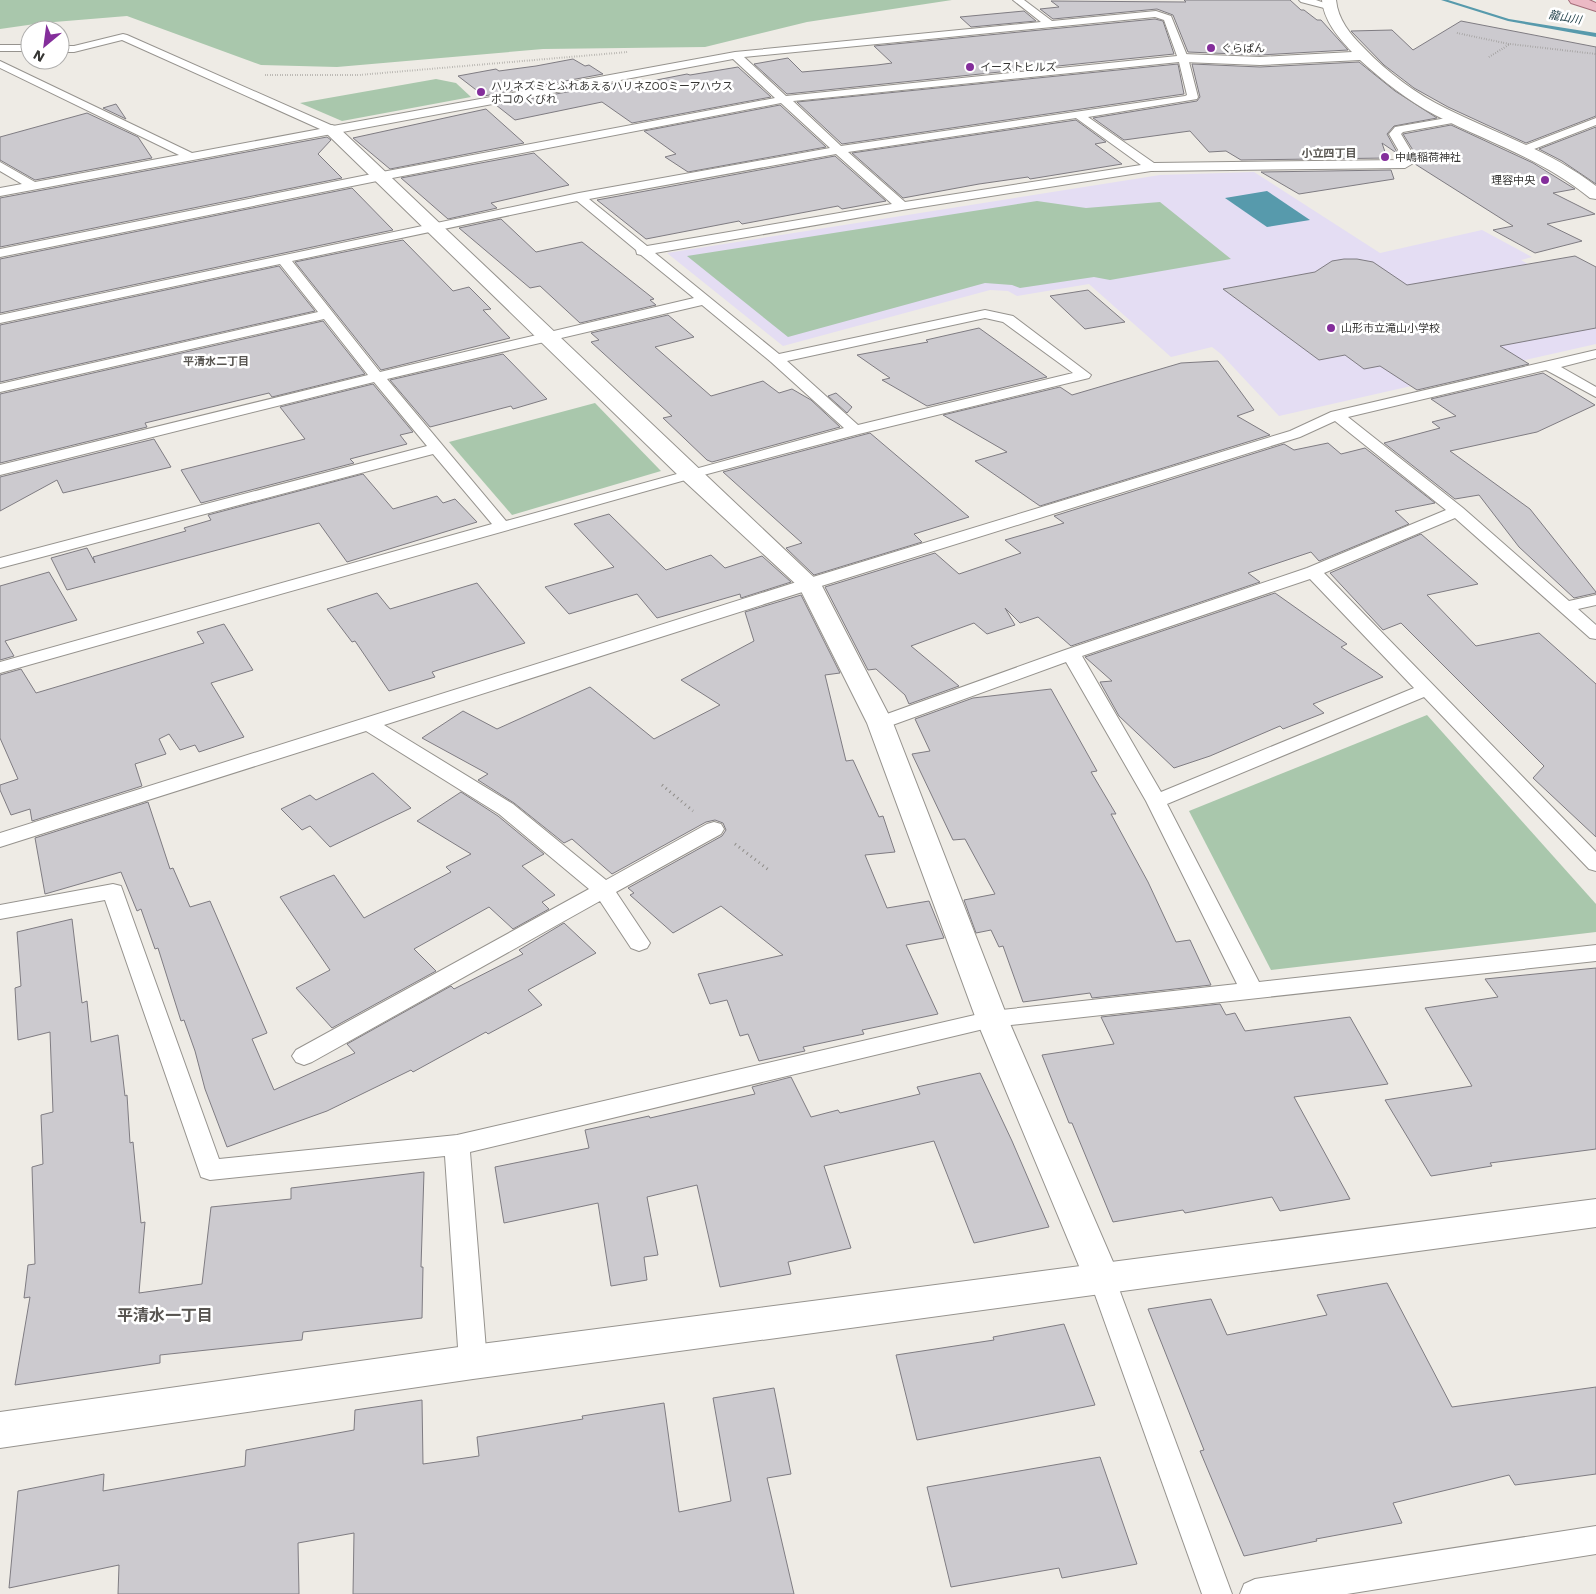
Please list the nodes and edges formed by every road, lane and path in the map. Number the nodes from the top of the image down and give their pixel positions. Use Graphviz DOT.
graph roads {
  1 [pos="1018,0"];
  2 [pos="1304,0"];
  3 [pos="1576,0"];
  4 [pos="1328,3"];
  5 [pos="1596,7"];
  6 [pos="1049,24"];
  7 [pos="1457,33"];
  8 [pos="1510,44"];
  9 [pos="0,48"];
  10 [pos="20,48"];
  11 [pos="70,49"];
  12 [pos="634,51"];
  13 [pos="1596,54"];
  14 [pos="735,55"];
  15 [pos="1364,56"];
  16 [pos="1489,56"];
  17 [pos="1183,58"];
  18 [pos="0,64"];
  19 [pos="227,83"];
  20 [pos="785,99"];
  21 [pos="1078,116"];
  22 [pos="1458,118"];
  23 [pos="1596,121"];
  24 [pos="332,130"];
  25 [pos="1524,149"];
  26 [pos="837,150"];
  27 [pos="190,156"];
  28 [pos="0,166"];
  29 [pos="1151,167"];
  30 [pos="382,176"];
  31 [pos="34,186"];
  32 [pos="0,192"];
  33 [pos="1596,194"];
  34 [pos="579,197"];
  35 [pos="902,206"];
  36 [pos="433,227"];
  37 [pos="642,250"];
  38 [pos="0,253"];
  39 [pos="283,259"];
  40 [pos="705,300"];
  41 [pos="327,314"];
  42 [pos="0,319"];
  43 [pos="546,337"];
  44 [pos="1596,354"];
  45 [pos="776,359"];
  46 [pos="1548,365"];
  47 [pos="377,377"];
  48 [pos="0,388"];
  49 [pos="1596,394"];
  50 [pos="1336,415"];
  51 [pos="855,430"];
  52 [pos="436,448"];
  53 [pos="0,470"];
  54 [pos="690,474"];
  55 [pos="1457,512"];
  56 [pos="503,527"];
  57 [pos="0,563"];
  58 [pos="1313,572"];
  59 [pos="809,584"];
  60 [pos="1596,600"];
  61 [pos="1565,606"];
  62 [pos="1596,634"];
  63 [pos="1071,654"];
  64 [pos="0,668"];
  65 [pos="1427,689"];
  66 [pos="367,723"];
  67 [pos="880,723"];
  68 [pos="1156,801"];
  69 [pos="714,829"];
  70 [pos="0,840"];
  71 [pos="1596,864"];
  72 [pos="603,889"];
  73 [pos="0,912"];
  74 [pos="639,943"];
  75 [pos="1596,953"];
  76 [pos="1252,991"];
  77 [pos="992,1019"];
  78 [pos="304,1056"];
  79 [pos="458,1145"];
  80 [pos="1596,1213"];
  81 [pos="1102,1278"];
  82 [pos="473,1362"];
  83 [pos="0,1430"];
  84 [pos="1596,1540"];
  85 [pos="1217,1594"];
  86 [pos="1255,1594"];
  1 -- 6 [label="lane"];
  2 -- 4 [label="lane"];
  3 -- 5 [label="main road"];
  4 -- 15 [label="street"];
  6 -- 14 [label="lane"];
  6 -- 17 [label="lane"];
  7 -- 8 [label="path"];
  8 -- 13 [label="path"];
  8 -- 16 [label="path"];
  9 -- 10 [label="lane"];
  11 -- 19 [label="lane"];
  12 -- 19 [label="path"];
  14 -- 20 [label="lane"];
  14 -- 24 [label="lane"];
  15 -- 17 [label="street"];
  15 -- 22 [label="street"];
  17 -- 20 [label="lane"];
  17 -- 21 [label="lane"];
  18 -- 27 [label="lane"];
  19 -- 24 [label="lane"];
  20 -- 26 [label="lane"];
  20 -- 30 [label="lane"];
  21 -- 26 [label="lane"];
  21 -- 29 [label="lane"];
  22 -- 25 [label="street"];
  22 -- 29 [label="lane"];
  23 -- 25 [label="lane"];
  24 -- 27 [label="lane"];
  24 -- 30 [label="street"];
  25 -- 33 [label="street"];
  26 -- 34 [label="lane"];
  26 -- 35 [label="lane"];
  27 -- 31 [label="lane"];
  28 -- 31 [label="lane"];
  29 -- 35 [label="lane"];
  30 -- 36 [label="street"];
  30 -- 38 [label="lane"];
  31 -- 32 [label="lane"];
  34 -- 36 [label="lane"];
  34 -- 37 [label="lane"];
  35 -- 37 [label="lane"];
  36 -- 39 [label="lane"];
  36 -- 43 [label="street"];
  37 -- 40 [label="lane"];
  39 -- 41 [label="lane"];
  39 -- 42 [label="lane"];
  40 -- 43 [label="lane"];
  40 -- 45 [label="lane"];
  41 -- 47 [label="lane"];
  41 -- 48 [label="lane"];
  43 -- 47 [label="lane"];
  43 -- 54 [label="street"];
  44 -- 46 [label="lane"];
  45 -- 51 [label="lane"];
  45 -- 51 [label="lane"];
  46 -- 49 [label="lane"];
  46 -- 50 [label="lane"];
  47 -- 52 [label="lane"];
  47 -- 53 [label="lane"];
  50 -- 55 [label="lane"];
  50 -- 59 [label="lane"];
  51 -- 54 [label="lane"];
  52 -- 56 [label="lane"];
  52 -- 57 [label="lane"];
  54 -- 56 [label="lane"];
  54 -- 59 [label="street"];
  55 -- 58 [label="lane"];
  55 -- 61 [label="lane"];
  56 -- 64 [label="lane"];
  58 -- 63 [label="lane"];
  58 -- 65 [label="lane"];
  59 -- 66 [label="lane"];
  59 -- 67 [label="street"];
  60 -- 61 [label="lane"];
  61 -- 62 [label="lane"];
  63 -- 67 [label="lane"];
  63 -- 68 [label="lane"];
  65 -- 68 [label="lane"];
  65 -- 71 [label="lane"];
  66 -- 70 [label="lane"];
  66 -- 72 [label="lane"];
  67 -- 77 [label="street"];
  68 -- 76 [label="lane"];
  69 -- 72 [label="lane"];
  72 -- 74 [label="lane"];
  72 -- 78 [label="lane"];
  73 -- 79 [label="lane"];
  75 -- 76 [label="lane"];
  76 -- 77 [label="lane"];
  77 -- 79 [label="lane"];
  77 -- 81 [label="street"];
  79 -- 82 [label="lane"];
  80 -- 81 [label="street"];
  81 -- 82 [label="street"];
  81 -- 85 [label="lane"];
  82 -- 83 [label="street"];
  84 -- 86 [label="lane"];
}
